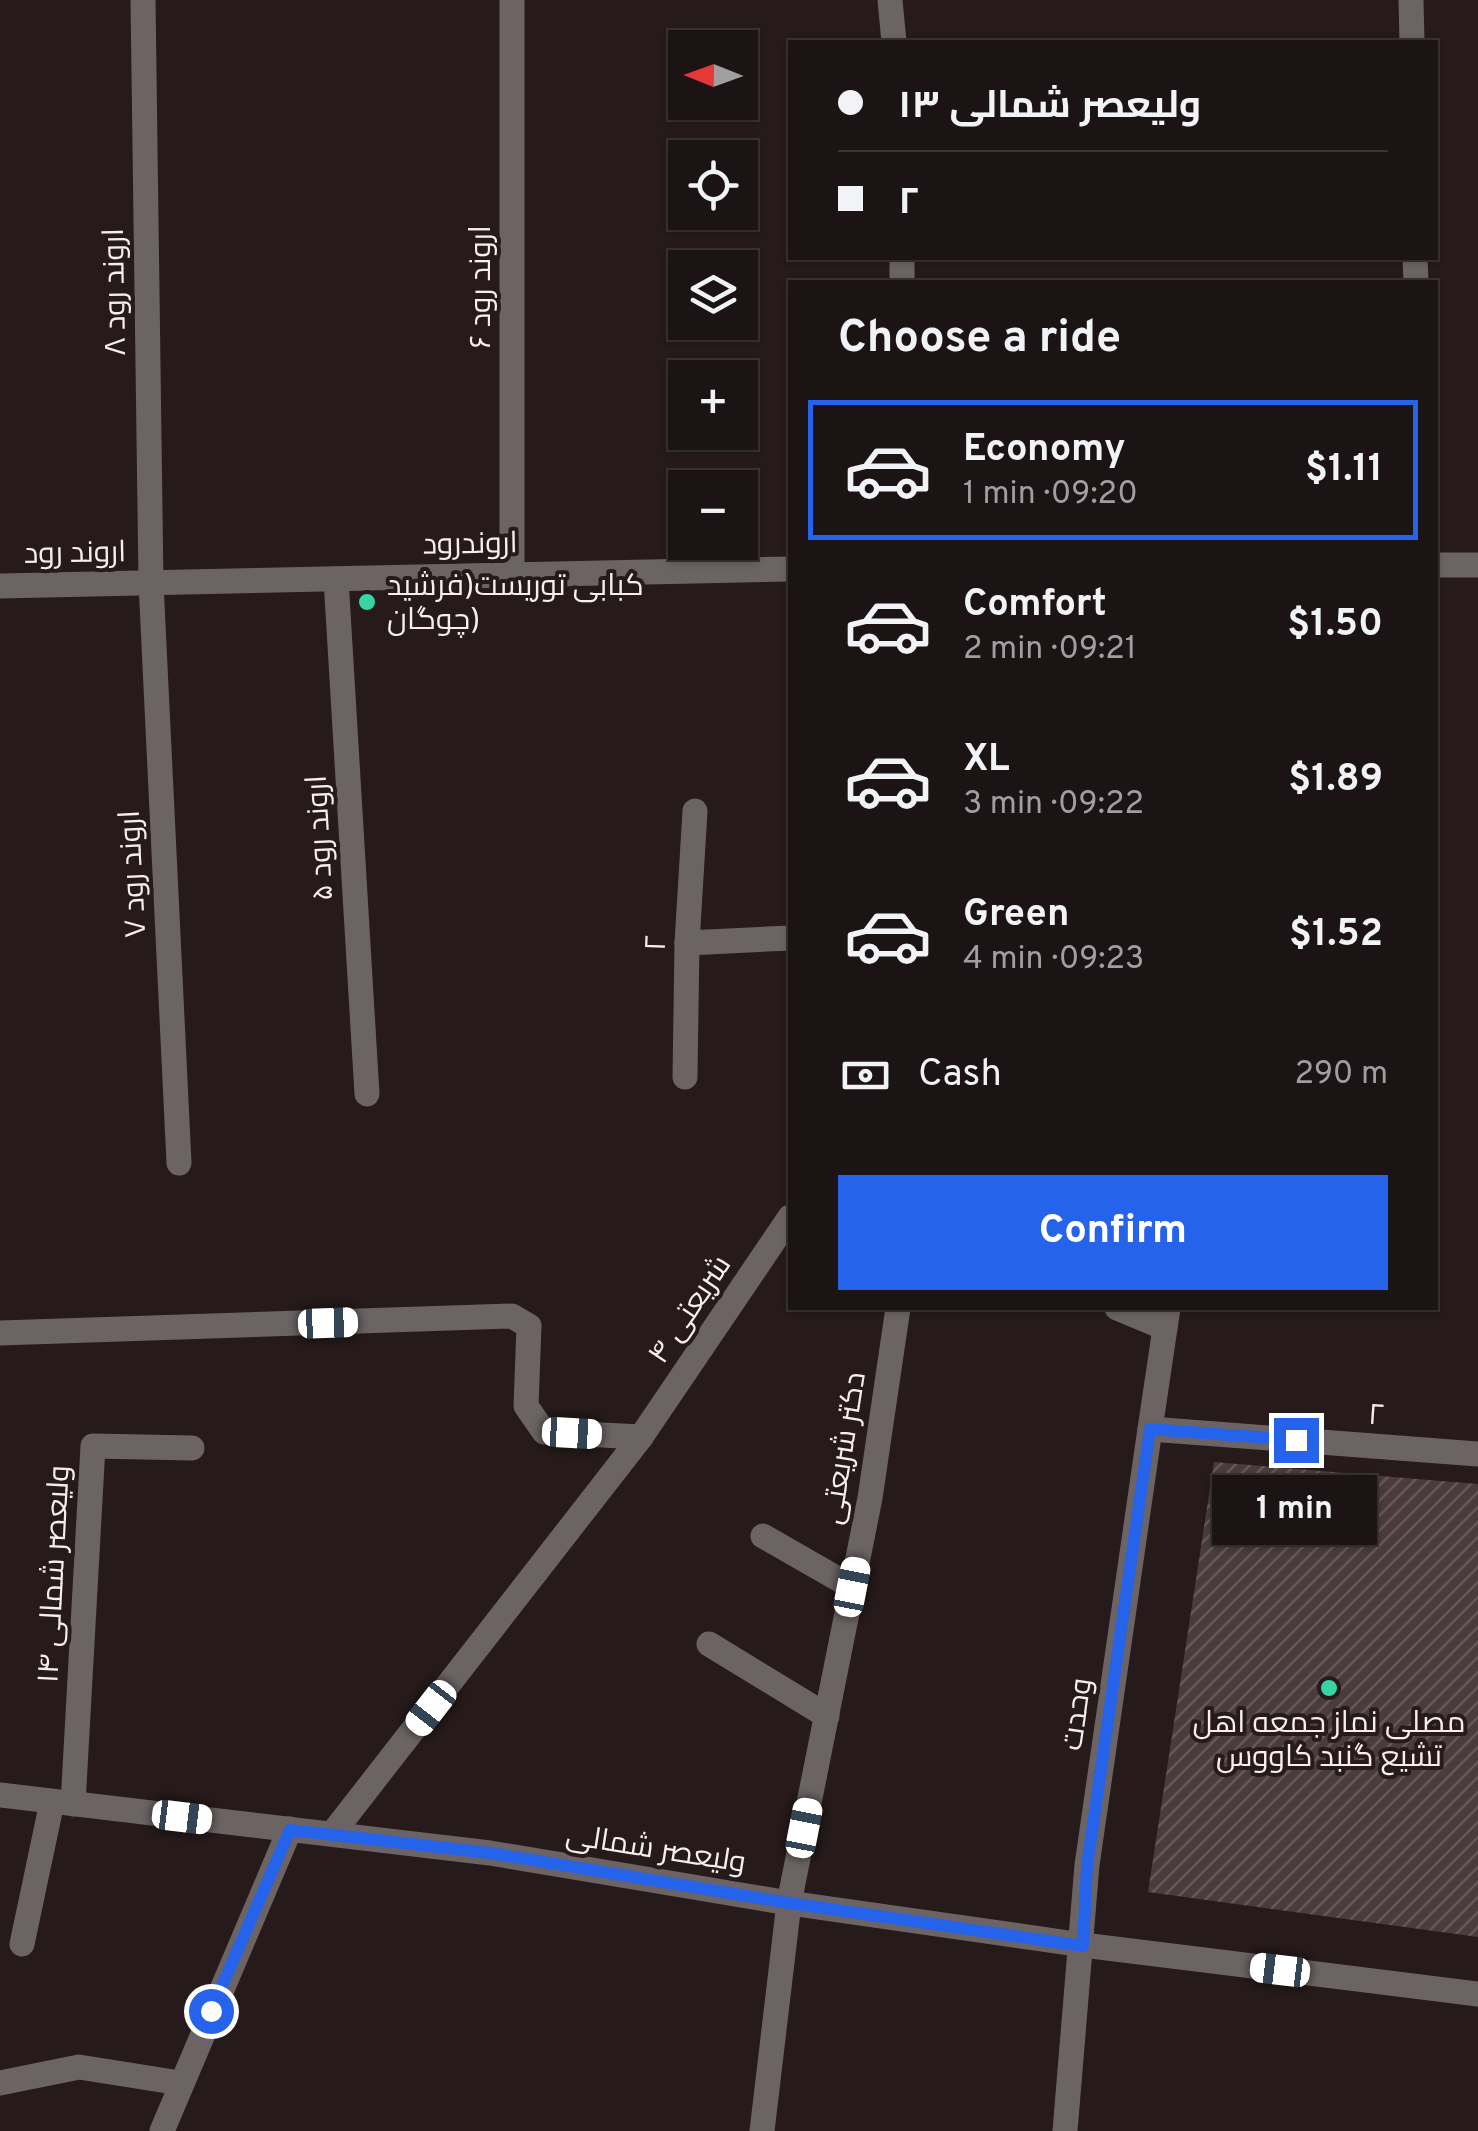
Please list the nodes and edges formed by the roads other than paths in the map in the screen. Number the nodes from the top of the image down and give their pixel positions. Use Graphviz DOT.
graph roads {
  1 [pos="143,0"];
  2 [pos="512,0"];
  3 [pos="890,0"];
  4 [pos="1411,0"];
  5 [pos="894,40"];
  6 [pos="1412,40"];
  7 [pos="1438,565"];
  8 [pos="1478,565"];
  9 [pos="788,569"];
  10 [pos="512,575"];
  11 [pos="336,579"];
  12 [pos="151,583"];
  13 [pos="0,586"];
  14 [pos="695,810"];
  15 [pos="788,938"];
  16 [pos="687,943"];
  17 [pos="685,1077"];
  18 [pos="366,1094"];
  19 [pos="179,1162"];
  20 [pos="788,1220"];
  21 [pos="898,1310"];
  22 [pos="1128,1310"];
  23 [pos="1166,1318"];
  24 [pos="0,1333"];
  25 [pos="1150,1429"];
  26 [pos="641,1436"];
  27 [pos="192,1448"];
  28 [pos="1478,1454"];
  29 [pos="763,1536"];
  30 [pos="852,1587"];
  31 [pos="709,1644"];
  32 [pos="826,1716"];
  33 [pos="0,1796"];
  34 [pos="63,1803"];
  35 [pos="290,1830"];
  36 [pos="332,1834"];
  37 [pos="789,1903"];
  38 [pos="22,1944"];
  39 [pos="1083,1946"];
  40 [pos="1478,1994"];
  41 [pos="0,2083"];
  42 [pos="180,2083"];
  43 [pos="162,2131"];
  44 [pos="762,2131"];
  45 [pos="1065,2131"];
  1 -- 12 [label="street, اروند رود ۸"];
  2 -- 10 [label="street, اروند رود ۶"];
  3 -- 5 [label="street"];
  4 -- 6 [label="street"];
  7 -- 8 [label="street"];
  9 -- 10 [label="street, اروندرود"];
  10 -- 11 [label="street, اروندرود"];
  11 -- 12 [label="street, اروندرود"];
  11 -- 18 [label="street, اروند رود ۵"];
  12 -- 13 [label="street, اروند رود"];
  12 -- 19 [label="street, اروند رود ۷"];
  14 -- 16 [label="street, ۲"];
  15 -- 16 [label="street"];
  16 -- 17 [label="street, ۲"];
  20 -- 26 [label="street, شریعتی ۴"];
  21 -- 30 [label="street, دکتر شریعتی"];
  22 -- 23 [label="street"];
  23 -- 25 [label="street, وحدت"];
  24 -- 26 [label="street"];
  25 -- 28 [label="street, ۲"];
  25 -- 39 [label="street, وحدت"];
  26 -- 36 [label="street, شریعتی ۴"];
  27 -- 34 [label="street, ولیعصر شمالی ۱۴"];
  29 -- 30 [label="street"];
  30 -- 32 [label="street, دکتر شریعتی"];
  31 -- 32 [label="street"];
  32 -- 37 [label="street, دکتر شریعتی"];
  33 -- 34 [label="street, ولیعصر شمالی"];
  34 -- 35 [label="street, ولیعصر شمالی"];
  34 -- 38 [label="street"];
  35 -- 36 [label="street, ولیعصر شمالی"];
  35 -- 42 [label="street"];
  36 -- 37 [label="street, ولیعصر شمالی"];
  37 -- 39 [label="street, ولیعصر شمالی"];
  37 -- 44 [label="street, دکتر شریعتی"];
  39 -- 40 [label="street, ولیعصر شمالی"];
  39 -- 45 [label="street, وحدت"];
  41 -- 42 [label="street"];
  42 -- 43 [label="street"];
}
